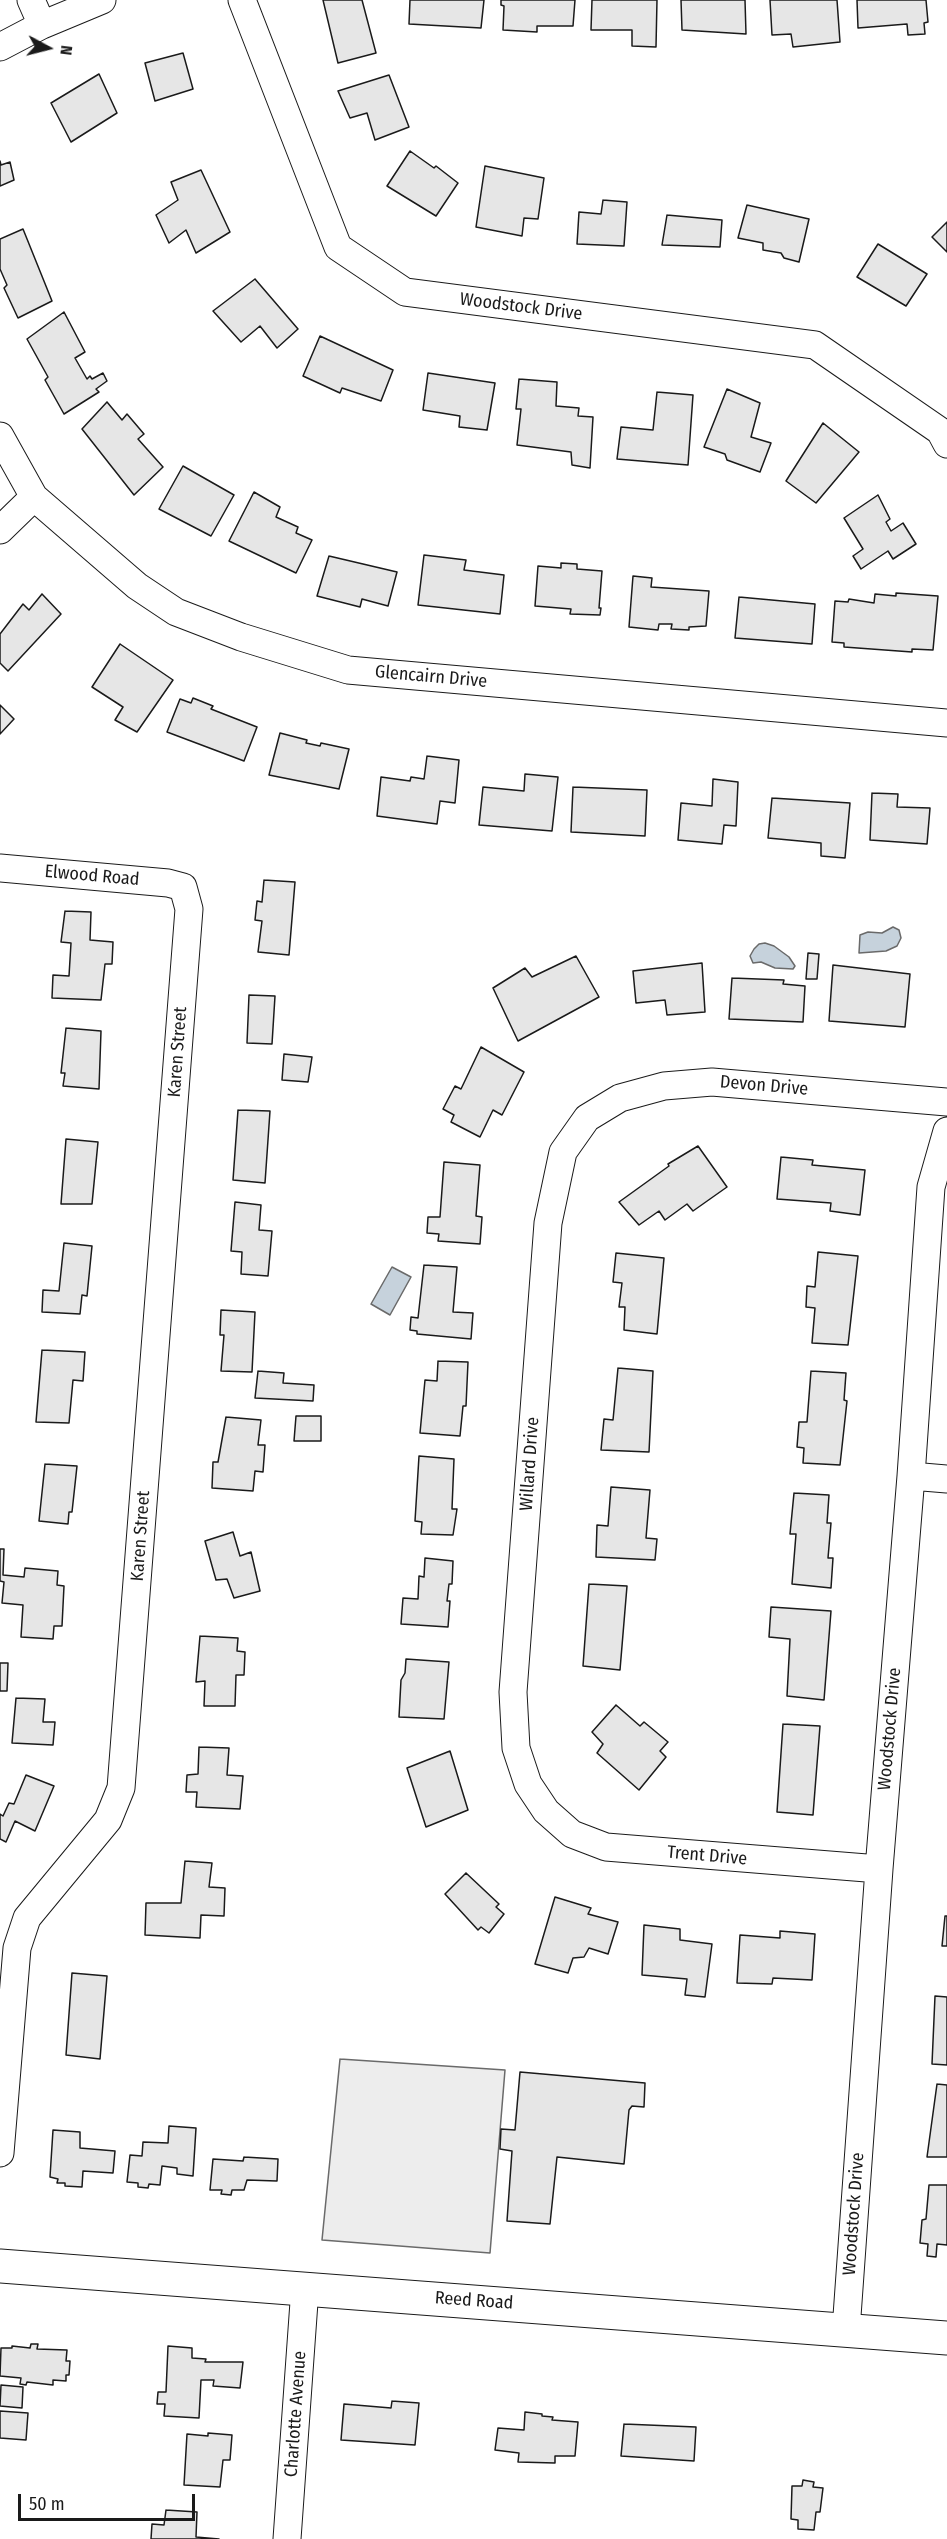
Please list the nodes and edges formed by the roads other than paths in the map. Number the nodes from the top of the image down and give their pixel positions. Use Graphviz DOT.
graph roads {
  1 [pos="31,0"];
  2 [pos="102,0"];
  3 [pos="242,0"];
  4 [pos="42,25"];
  5 [pos="0,47"];
  6 [pos="945,433"];
  7 [pos="0,436"];
  8 [pos="34,497"];
  9 [pos="0,530"];
  10 [pos="947,723"];
  11 [pos="0,868"];
  12 [pos="183,888"];
  13 [pos="947,1102"];
  14 [pos="587,1118"];
  15 [pos="947,1131"];
  16 [pos="911,1476"];
  17 [pos="947,1479"];
  18 [pos="546,1811"];
  19 [pos="879,1869"];
  20 [pos="0,2153"];
  21 [pos="0,2266"];
  22 [pos="305,2288"];
  23 [pos="846,2330"];
  24 [pos="947,2338"];
  25 [pos="287,2539"];
  1 -- 4 [label="street"];
  2 -- 4 [label="street"];
  3 -- 6 [label="street, Woodstock Drive"];
  4 -- 5 [label="street"];
  7 -- 8 [label="street, Glencairn Drive"];
  8 -- 9 [label="street"];
  8 -- 10 [label="street, Glencairn Drive"];
  11 -- 12 [label="street, Elwood Road"];
  12 -- 20 [label="street, Karen Street"];
  13 -- 14 [label="street, Devon Drive"];
  14 -- 18 [label="street, Willard Drive"];
  15 -- 16 [label="street, Woodstock Drive"];
  16 -- 17 [label="street"];
  16 -- 19 [label="street, Woodstock Drive"];
  18 -- 19 [label="street, Trent Drive"];
  19 -- 23 [label="street, Woodstock Drive"];
  21 -- 22 [label="main road, Reed Road"];
  22 -- 23 [label="main road, Reed Road"];
  22 -- 25 [label="street, Charlotte Avenue"];
  23 -- 24 [label="main road, Reed Road"];
}
